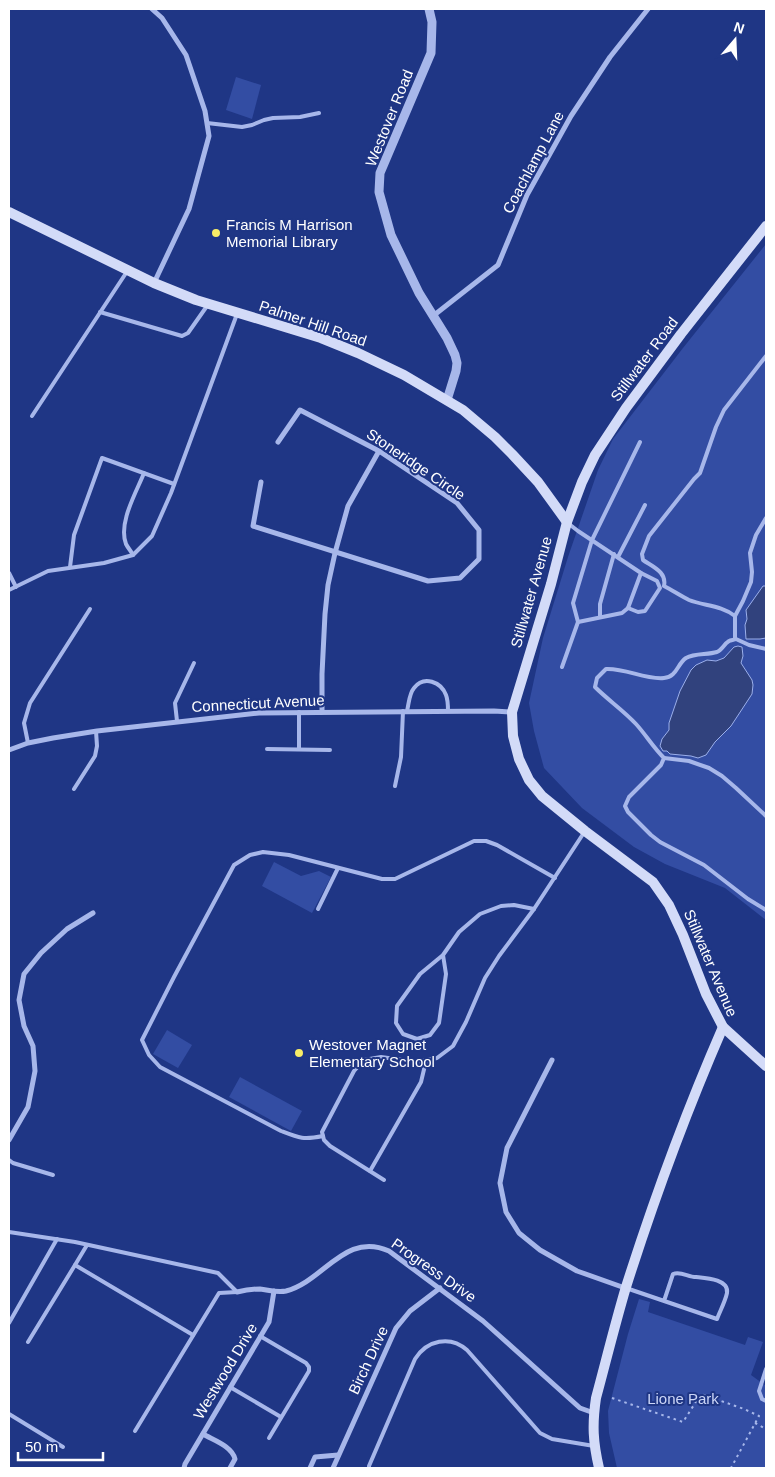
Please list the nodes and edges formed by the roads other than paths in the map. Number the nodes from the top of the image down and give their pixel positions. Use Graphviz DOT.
graph roads {
  1 [pos="152,9"];
  2 [pos="429,9"];
  3 [pos="648,9"];
  4 [pos="319,113"];
  5 [pos="207,123"];
  6 [pos="9,212"];
  7 [pos="766,226"];
  8 [pos="128,270"];
  9 [pos="154,283"];
  10 [pos="208,304"];
  11 [pos="100,312"];
  12 [pos="237,313"];
  13 [pos="433,316"];
  14 [pos="766,356"];
  15 [pos="447,400"];
  16 [pos="32,416"];
  17 [pos="278,442"];
  18 [pos="640,442"];
  19 [pos="379,451"];
  20 [pos="144,473"];
  21 [pos="261,482"];
  22 [pos="174,484"];
  23 [pos="645,505"];
  24 [pos="766,518"];
  25 [pos="567,522"];
  26 [pos="592,540"];
  27 [pos="335,552"];
  28 [pos="614,554"];
  29 [pos="132,555"];
  30 [pos="618,557"];
  31 [pos="70,567"];
  32 [pos="9,572"];
  33 [pos="641,573"];
  34 [pos="16,587"];
  35 [pos="662,587"];
  36 [pos="9,590"];
  37 [pos="628,608"];
  38 [pos="90,609"];
  39 [pos="735,616"];
  40 [pos="600,617"];
  41 [pos="578,622"];
  42 [pos="736,639"];
  43 [pos="766,649"];
  44 [pos="194,663"];
  45 [pos="562,667"];
  46 [pos="405,711"];
  47 [pos="448,711"];
  48 [pos="299,712"];
  49 [pos="322,712"];
  50 [pos="512,712"];
  51 [pos="177,721"];
  52 [pos="96,731"];
  53 [pos="28,743"];
  54 [pos="267,749"];
  55 [pos="299,749"];
  56 [pos="9,750"];
  57 [pos="330,750"];
  58 [pos="664,758"];
  59 [pos="394,786"];
  60 [pos="74,789"];
  61 [pos="766,816"];
  62 [pos="585,831"];
  63 [pos="338,868"];
  64 [pos="554,878"];
  65 [pos="318,909"];
  66 [pos="534,909"];
  67 [pos="766,910"];
  68 [pos="93,913"];
  69 [pos="442,955"];
  70 [pos="723,1027"];
  71 [pos="552,1060"];
  72 [pos="426,1061"];
  73 [pos="766,1066"];
  74 [pos="323,1136"];
  75 [pos="9,1140"];
  76 [pos="9,1160"];
  77 [pos="370,1171"];
  78 [pos="53,1175"];
  79 [pos="384,1180"];
  80 [pos="9,1232"];
  81 [pos="57,1239"];
  82 [pos="87,1245"];
  83 [pos="75,1265"];
  84 [pos="440,1288"];
  85 [pos="626,1288"];
  86 [pos="274,1291"];
  87 [pos="237,1292"];
  88 [pos="664,1301"];
  89 [pos="9,1323"];
  90 [pos="193,1335"];
  91 [pos="260,1336"];
  92 [pos="28,1342"];
  93 [pos="766,1369"];
  94 [pos="230,1386"];
  95 [pos="766,1401"];
  96 [pos="9,1414"];
  97 [pos="594,1414"];
  98 [pos="282,1417"];
  99 [pos="135,1430"];
  100 [pos="203,1434"];
  101 [pos="269,1438"];
  102 [pos="594,1446"];
  103 [pos="63,1447"];
  104 [pos="338,1455"];
  105 [pos="184,1468"];
  106 [pos="230,1468"];
  107 [pos="310,1468"];
  108 [pos="333,1468"];
  109 [pos="369,1468"];
  110 [pos="600,1468"];
  1 -- 5 [label="street"];
  2 -- 13 [label="street, Westover Road"];
  3 -- 13 [label="street, Coachlamp Lane"];
  4 -- 5 [label="lane"];
  5 -- 9 [label="street"];
  6 -- 8 [label="main road, Palmer Hill Road"];
  7 -- 25 [label="main road, Stillwater Road"];
  8 -- 9 [label="main road, Palmer Hill Road"];
  8 -- 11 [label="lane"];
  9 -- 10 [label="main road, Palmer Hill Road"];
  10 -- 11 [label="lane"];
  10 -- 12 [label="main road, Palmer Hill Road"];
  11 -- 16 [label="lane"];
  12 -- 15 [label="main road, Palmer Hill Road"];
  12 -- 22 [label="lane"];
  13 -- 15 [label="street, Westover Road"];
  14 -- 35 [label="lane"];
  15 -- 25 [label="main road, Palmer Hill Road"];
  17 -- 19 [label="street, Stoneridge Circle"];
  18 -- 26 [label="lane"];
  19 -- 27 [label="street"];
  19 -- 27 [label="street, Stoneridge Circle"];
  20 -- 22 [label="lane"];
  20 -- 29 [label="lane"];
  20 -- 31 [label="lane"];
  21 -- 27 [label="street, Stoneridge Circle"];
  22 -- 29 [label="lane"];
  23 -- 30 [label="lane"];
  24 -- 39 [label="lane"];
  25 -- 26 [label="lane"];
  25 -- 50 [label="main road, Stillwater Avenue"];
  26 -- 28 [label="lane"];
  26 -- 41 [label="lane"];
  27 -- 49 [label="street"];
  28 -- 30 [label="lane"];
  28 -- 40 [label="lane"];
  29 -- 31 [label="lane"];
  30 -- 33 [label="lane"];
  31 -- 34 [label="lane"];
  32 -- 34 [label="lane"];
  33 -- 35 [label="lane"];
  33 -- 37 [label="lane"];
  34 -- 36 [label="lane"];
  35 -- 37 [label="lane"];
  35 -- 39 [label="lane"];
  37 -- 40 [label="lane"];
  38 -- 53 [label="lane"];
  39 -- 42 [label="lane"];
  40 -- 41 [label="lane"];
  41 -- 45 [label="lane"];
  42 -- 43 [label="lane"];
  42 -- 58 [label="lane"];
  44 -- 51 [label="lane"];
  46 -- 47 [label="street, Connecticut Avenue"];
  46 -- 47 [label="lane"];
  46 -- 49 [label="street, Connecticut Avenue"];
  46 -- 59 [label="lane"];
  47 -- 50 [label="street, Connecticut Avenue"];
  48 -- 49 [label="street, Connecticut Avenue"];
  48 -- 51 [label="street, Connecticut Avenue"];
  48 -- 55 [label="lane"];
  50 -- 62 [label="main road, Stillwater Avenue"];
  51 -- 52 [label="street, Connecticut Avenue"];
  52 -- 53 [label="street, Connecticut Avenue"];
  52 -- 60 [label="lane"];
  53 -- 56 [label="street, Connecticut Avenue"];
  54 -- 55 [label="lane"];
  55 -- 57 [label="lane"];
  58 -- 61 [label="lane"];
  58 -- 67 [label="lane"];
  62 -- 64 [label="lane"];
  62 -- 70 [label="main road, Stillwater Avenue"];
  63 -- 64 [label="lane"];
  63 -- 65 [label="lane"];
  63 -- 74 [label="lane"];
  64 -- 66 [label="lane"];
  66 -- 69 [label="lane"];
  66 -- 72 [label="lane"];
  68 -- 75 [label="street"];
  69 -- 69 [label="lane"];
  70 -- 73 [label="main road"];
  70 -- 85 [label="main road, Stillwater Avenue"];
  71 -- 85 [label="street"];
  72 -- 74 [label="lane"];
  72 -- 77 [label="lane"];
  74 -- 77 [label="lane"];
  76 -- 78 [label="lane"];
  77 -- 79 [label="lane"];
  80 -- 81 [label="lane"];
  81 -- 82 [label="lane"];
  81 -- 89 [label="lane"];
  82 -- 83 [label="lane"];
  82 -- 87 [label="lane"];
  83 -- 90 [label="lane"];
  83 -- 92 [label="lane"];
  84 -- 86 [label="street, Progress Drive"];
  84 -- 97 [label="street, Progress Drive"];
  84 -- 104 [label="street, Birch Drive"];
  85 -- 88 [label="lane"];
  85 -- 97 [label="main road, Stillwater Avenue"];
  86 -- 87 [label="street, Progress Drive"];
  86 -- 91 [label="street, Westwood Drive"];
  87 -- 90 [label="lane"];
  88 -- 88 [label="lane"];
  90 -- 99 [label="lane"];
  91 -- 94 [label="street, Westwood Drive"];
  91 -- 98 [label="lane"];
  93 -- 95 [label="lane"];
  94 -- 98 [label="lane"];
  94 -- 100 [label="street, Westwood Drive"];
  96 -- 103 [label="lane"];
  97 -- 102 [label="main road, Stillwater Avenue"];
  98 -- 101 [label="lane"];
  100 -- 105 [label="street, Westwood Drive"];
  100 -- 106 [label="street, Westwood Drive"];
  102 -- 109 [label="lane"];
  102 -- 110 [label="main road, Stillwater Avenue"];
  104 -- 107 [label="street"];
  104 -- 108 [label="street, Birch Drive"];
}
